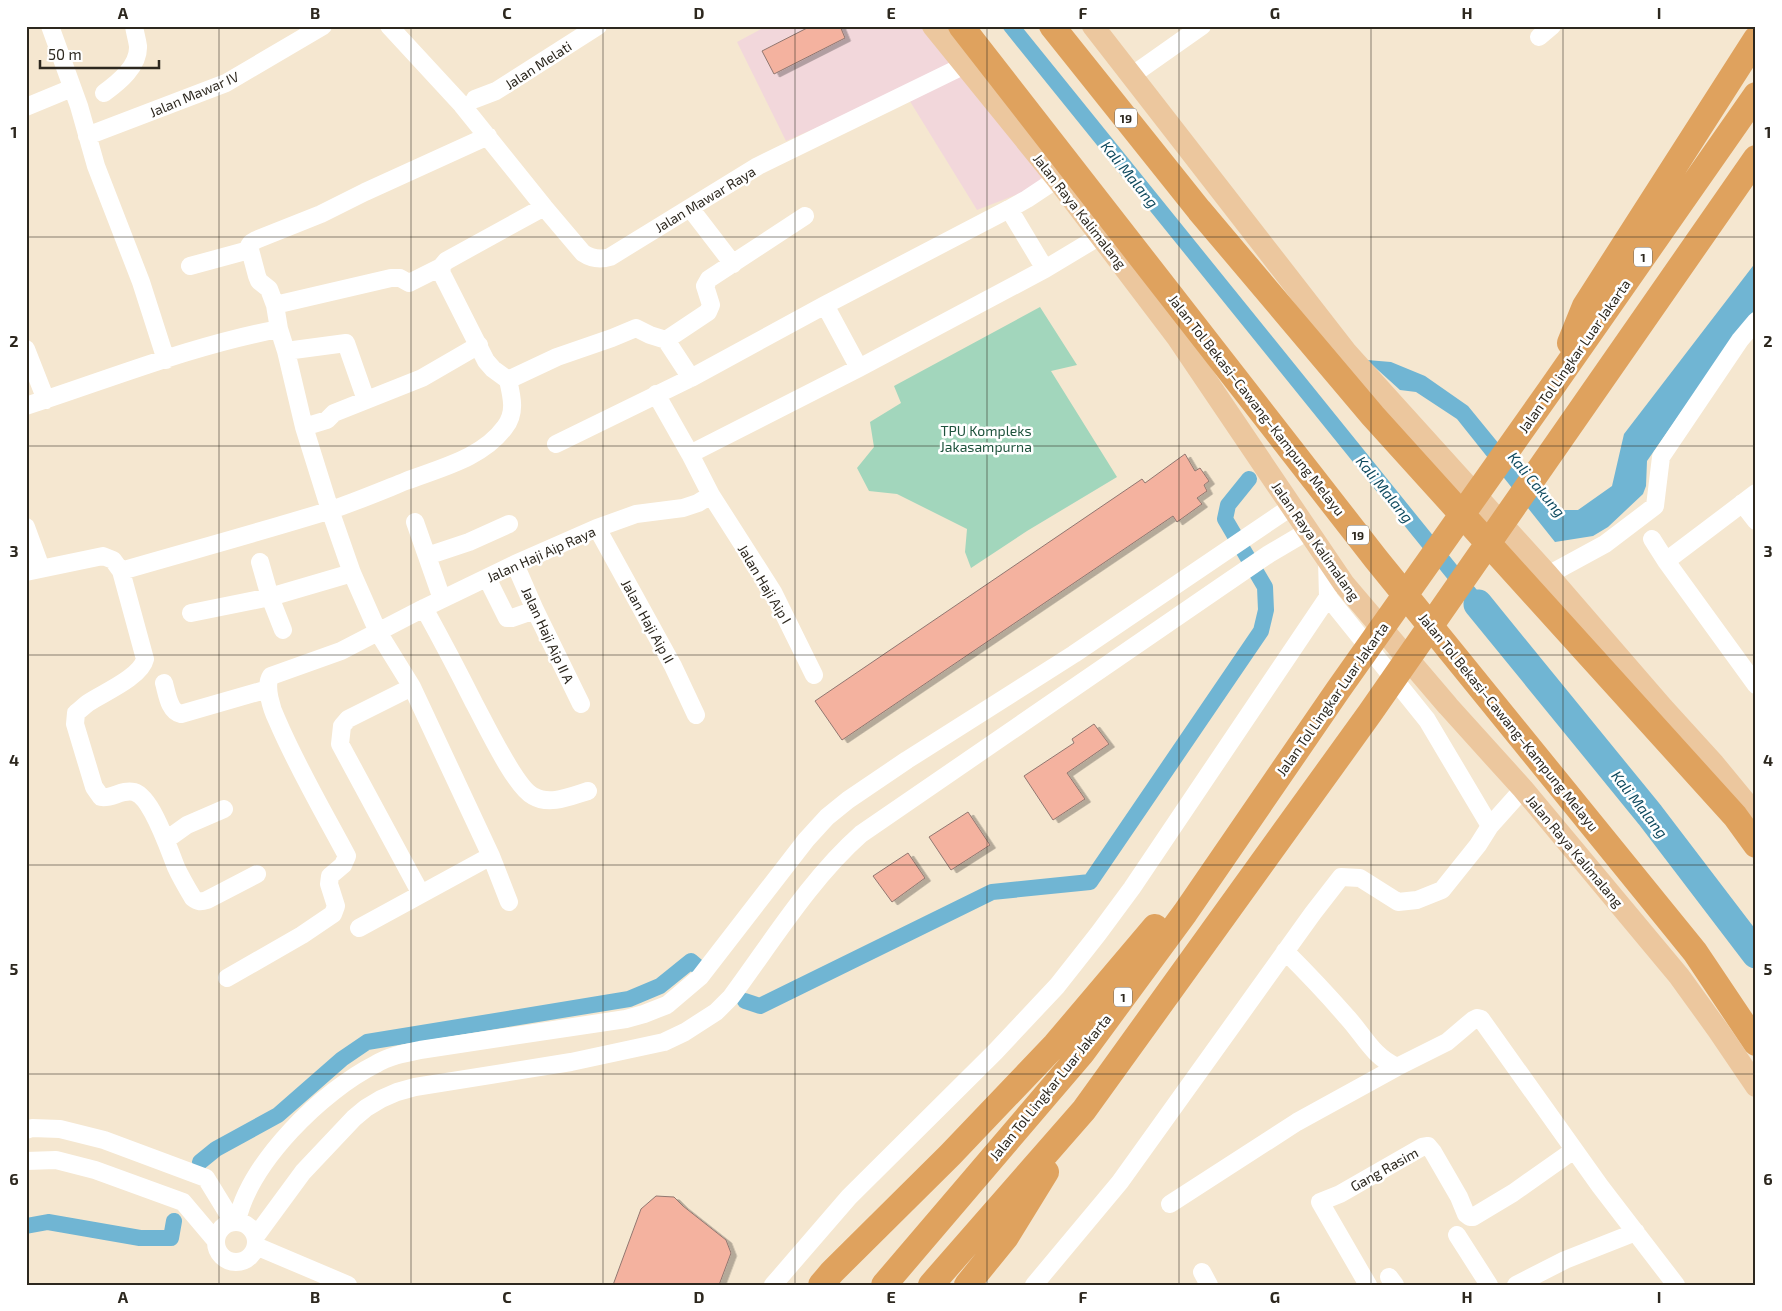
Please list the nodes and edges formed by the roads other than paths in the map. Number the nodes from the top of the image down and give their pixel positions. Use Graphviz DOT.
graph roads {
  1 [pos="50,26"];
  2 [pos="134,26"];
  3 [pos="323,26"];
  4 [pos="389,26"];
  5 [pos="598,26"];
  6 [pos="932,26"];
  7 [pos="961,26"];
  8 [pos="1052,26"];
  9 [pos="1076,26"];
  10 [pos="1093,26"];
  11 [pos="1202,26"];
  12 [pos="1756,39"];
  13 [pos="965,66"];
  14 [pos="1131,76"];
  15 [pos="72,88"];
  16 [pos="104,93"];
  17 [pos="1756,96"];
  18 [pos="475,100"];
  19 [pos="26,107"];
  20 [pos="87,136"];
  21 [pos="488,136"];
  22 [pos="1756,158"];
  23 [pos="1057,179"];
  24 [pos="544,208"];
  25 [pos="690,208"];
  26 [pos="1010,209"];
  27 [pos="1200,210"];
  28 [pos="805,216"];
  29 [pos="1100,236"];
  30 [pos="249,250"];
  31 [pos="733,264"];
  32 [pos="190,266"];
  33 [pos="441,267"];
  34 [pos="1045,270"];
  35 [pos="275,305"];
  36 [pos="825,305"];
  37 [pos="1756,321"];
  38 [pos="279,329"];
  39 [pos="666,340"];
  40 [pos="479,345"];
  41 [pos="26,349"];
  42 [pos="286,351"];
  43 [pos="166,360"];
  44 [pos="859,368"];
  45 [pos="691,378"];
  46 [pos="508,380"];
  47 [pos="1550,390"];
  48 [pos="656,394"];
  49 [pos="46,400"];
  50 [pos="366,400"];
  51 [pos="26,406"];
  52 [pos="304,427"];
  53 [pos="556,444"];
  54 [pos="690,454"];
  55 [pos="711,496"];
  56 [pos="1749,498"];
  57 [pos="1291,507"];
  58 [pos="330,510"];
  59 [pos="1756,521"];
  60 [pos="416,522"];
  61 [pos="509,524"];
  62 [pos="26,527"];
  63 [pos="598,528"];
  64 [pos="1308,531"];
  65 [pos="1652,539"];
  66 [pos="427,556"];
  67 [pos="1327,560"];
  68 [pos="1666,561"];
  69 [pos="260,562"];
  70 [pos="515,564"];
  71 [pos="33,570"];
  72 [pos="121,571"];
  73 [pos="352,573"];
  74 [pos="1548,575"];
  75 [pos="486,578"];
  76 [pos="270,597"];
  77 [pos="1328,597"];
  78 [pos="442,600"];
  79 [pos="424,608"];
  80 [pos="535,610"];
  81 [pos="192,613"];
  82 [pos="283,630"];
  83 [pos="378,632"];
  84 [pos="814,675"];
  85 [pos="164,683"];
  86 [pos="1756,685"];
  87 [pos="412,687"];
  88 [pos="268,689"];
  89 [pos="581,704"];
  90 [pos="696,715"];
  91 [pos="1523,789"];
  92 [pos="588,791"];
  93 [pos="1263,798"];
  94 [pos="224,809"];
  95 [pos="1756,815"];
  96 [pos="1490,826"];
  97 [pos="166,840"];
  98 [pos="1756,844"];
  99 [pos="491,856"];
  100 [pos="257,874"];
  101 [pos="421,894"];
  102 [pos="509,902"];
  103 [pos="359,928"];
  104 [pos="1285,951"];
  105 [pos="227,978"];
  106 [pos="1756,1044"];
  107 [pos="1398,1066"];
  108 [pos="1756,1086"];
  109 [pos="1084,1110"];
  110 [pos="26,1130"];
  111 [pos="1574,1150"];
  112 [pos="26,1161"];
  113 [pos="1170,1204"];
  114 [pos="235,1222"];
  115 [pos="1636,1232"];
  116 [pos="1457,1235"];
  117 [pos="216,1241"];
  118 [pos="256,1241"];
  119 [pos="348,1285"];
  120 [pos="773,1285"];
  121 [pos="822,1285"];
  122 [pos="884,1285"];
  123 [pos="931,1285"];
  124 [pos="966,1285"];
  125 [pos="1034,1285"];
  126 [pos="1368,1285"];
  127 [pos="1489,1285"];
  128 [pos="1516,1285"];
  129 [pos="1676,1285"];
  1 -- 15 [label="street"];
  2 -- 16 [label="street"];
  3 -- 20 [label="street, Jalan Mawar IV"];
  4 -- 21 [label="street, Jalan Mawar Raya"];
  5 -- 18 [label="street, Jalan Melati"];
  6 -- 13 [label="main road, Jalan Raya Kalimalang"];
  7 -- 106 [label="highway, Jalan Tol Bekasi–Cawang–Kampung Melayu / 19"];
  8 -- 27 [label="highway, 19"];
  9 -- 27 [label="highway"];
  10 -- 14 [label="main road"];
  11 -- 14 [label="street"];
  12 -- 47 [label="highway"];
  13 -- 23 [label="main road, Jalan Raya Kalimalang"];
  13 -- 25 [label="street, Jalan Mawar Raya"];
  14 -- 74 [label="main road"];
  15 -- 19 [label="street"];
  15 -- 20 [label="street"];
  17 -- 47 [label="highway, Jalan Tol Lingkar Luar Jakarta / 1"];
  20 -- 43 [label="street"];
  21 -- 24 [label="street, Jalan Mawar Raya"];
  21 -- 30 [label="street"];
  22 -- 109 [label="highway"];
  23 -- 26 [label="street"];
  23 -- 29 [label="main road, Jalan Raya Kalimalang"];
  24 -- 25 [label="street, Jalan Mawar Raya"];
  24 -- 33 [label="street"];
  25 -- 31 [label="street"];
  26 -- 34 [label="street"];
  26 -- 36 [label="street"];
  27 -- 98 [label="highway, 19"];
  28 -- 31 [label="street"];
  29 -- 34 [label="street"];
  29 -- 57 [label="main road, Jalan Raya Kalimalang"];
  30 -- 32 [label="street"];
  30 -- 35 [label="street"];
  31 -- 39 [label="street"];
  33 -- 35 [label="street"];
  33 -- 40 [label="street"];
  34 -- 44 [label="street"];
  35 -- 38 [label="street"];
  36 -- 44 [label="street"];
  36 -- 45 [label="street"];
  37 -- 74 [label="street"];
  38 -- 42 [label="street"];
  38 -- 43 [label="street"];
  39 -- 45 [label="street"];
  39 -- 46 [label="street"];
  40 -- 46 [label="street"];
  40 -- 50 [label="street"];
  41 -- 49 [label="street"];
  42 -- 50 [label="street"];
  42 -- 52 [label="street"];
  43 -- 49 [label="street"];
  44 -- 54 [label="street"];
  45 -- 48 [label="street"];
  46 -- 58 [label="street"];
  47 -- 93 [label="highway, Jalan Tol Lingkar Luar Jakarta / 1"];
  48 -- 53 [label="street"];
  48 -- 54 [label="street, Jalan Haji Aip I"];
  49 -- 51 [label="street"];
  50 -- 52 [label="street"];
  52 -- 58 [label="street"];
  54 -- 55 [label="street, Jalan Haji Aip I"];
  55 -- 63 [label="street, Jalan Haji Aip Raya"];
  55 -- 84 [label="street, Jalan Haji Aip I"];
  56 -- 59 [label="street"];
  56 -- 68 [label="street"];
  57 -- 64 [label="main road, Jalan Raya Kalimalang"];
  57 -- 114 [label="street"];
  58 -- 72 [label="street"];
  58 -- 73 [label="street"];
  60 -- 66 [label="street"];
  61 -- 66 [label="street"];
  62 -- 71 [label="street"];
  63 -- 70 [label="street, Jalan Haji Aip Raya"];
  63 -- 90 [label="street, Jalan Haji Aip II"];
  64 -- 67 [label="main road, Jalan Raya Kalimalang"];
  64 -- 118 [label="street"];
  65 -- 68 [label="street"];
  66 -- 78 [label="street"];
  67 -- 77 [label="street"];
  67 -- 91 [label="main road, Jalan Raya Kalimalang"];
  68 -- 86 [label="street"];
  69 -- 76 [label="street"];
  70 -- 75 [label="street, Jalan Haji Aip Raya"];
  70 -- 80 [label="street, Jalan Haji Aip II A"];
  71 -- 72 [label="street"];
  72 -- 97 [label="street"];
  73 -- 76 [label="street"];
  73 -- 83 [label="street"];
  74 -- 95 [label="main road"];
  75 -- 78 [label="street, Jalan Haji Aip Raya"];
  75 -- 80 [label="street"];
  76 -- 81 [label="street"];
  76 -- 82 [label="street"];
  77 -- 96 [label="street"];
  77 -- 120 [label="street"];
  78 -- 79 [label="street, Jalan Haji Aip Raya"];
  79 -- 83 [label="street, Jalan Haji Aip Raya"];
  79 -- 92 [label="street"];
  80 -- 89 [label="street, Jalan Haji Aip II A"];
  83 -- 87 [label="street"];
  83 -- 88 [label="street, Jalan Haji Aip Raya"];
  85 -- 88 [label="street"];
  87 -- 99 [label="street"];
  87 -- 101 [label="street"];
  88 -- 105 [label="street"];
  91 -- 96 [label="street"];
  91 -- 108 [label="main road, Jalan Raya Kalimalang"];
  93 -- 121 [label="highway"];
  93 -- 122 [label="highway, Jalan Tol Lingkar Luar Jakarta / 1"];
  94 -- 97 [label="street"];
  96 -- 104 [label="street"];
  97 -- 100 [label="street"];
  99 -- 101 [label="street"];
  99 -- 102 [label="street"];
  101 -- 103 [label="street"];
  104 -- 107 [label="street"];
  104 -- 125 [label="street"];
  107 -- 111 [label="street"];
  107 -- 113 [label="street"];
  109 -- 123 [label="highway"];
  109 -- 124 [label="highway"];
  110 -- 114 [label="street"];
  111 -- 115 [label="street"];
  111 -- 126 [label="street, Gang Rasim"];
  112 -- 117 [label="street"];
  114 -- 117 [label="street"];
  114 -- 118 [label="street"];
  115 -- 128 [label="street"];
  115 -- 129 [label="street"];
  116 -- 127 [label="street"];
  117 -- 118 [label="street"];
  118 -- 119 [label="street"];
}
